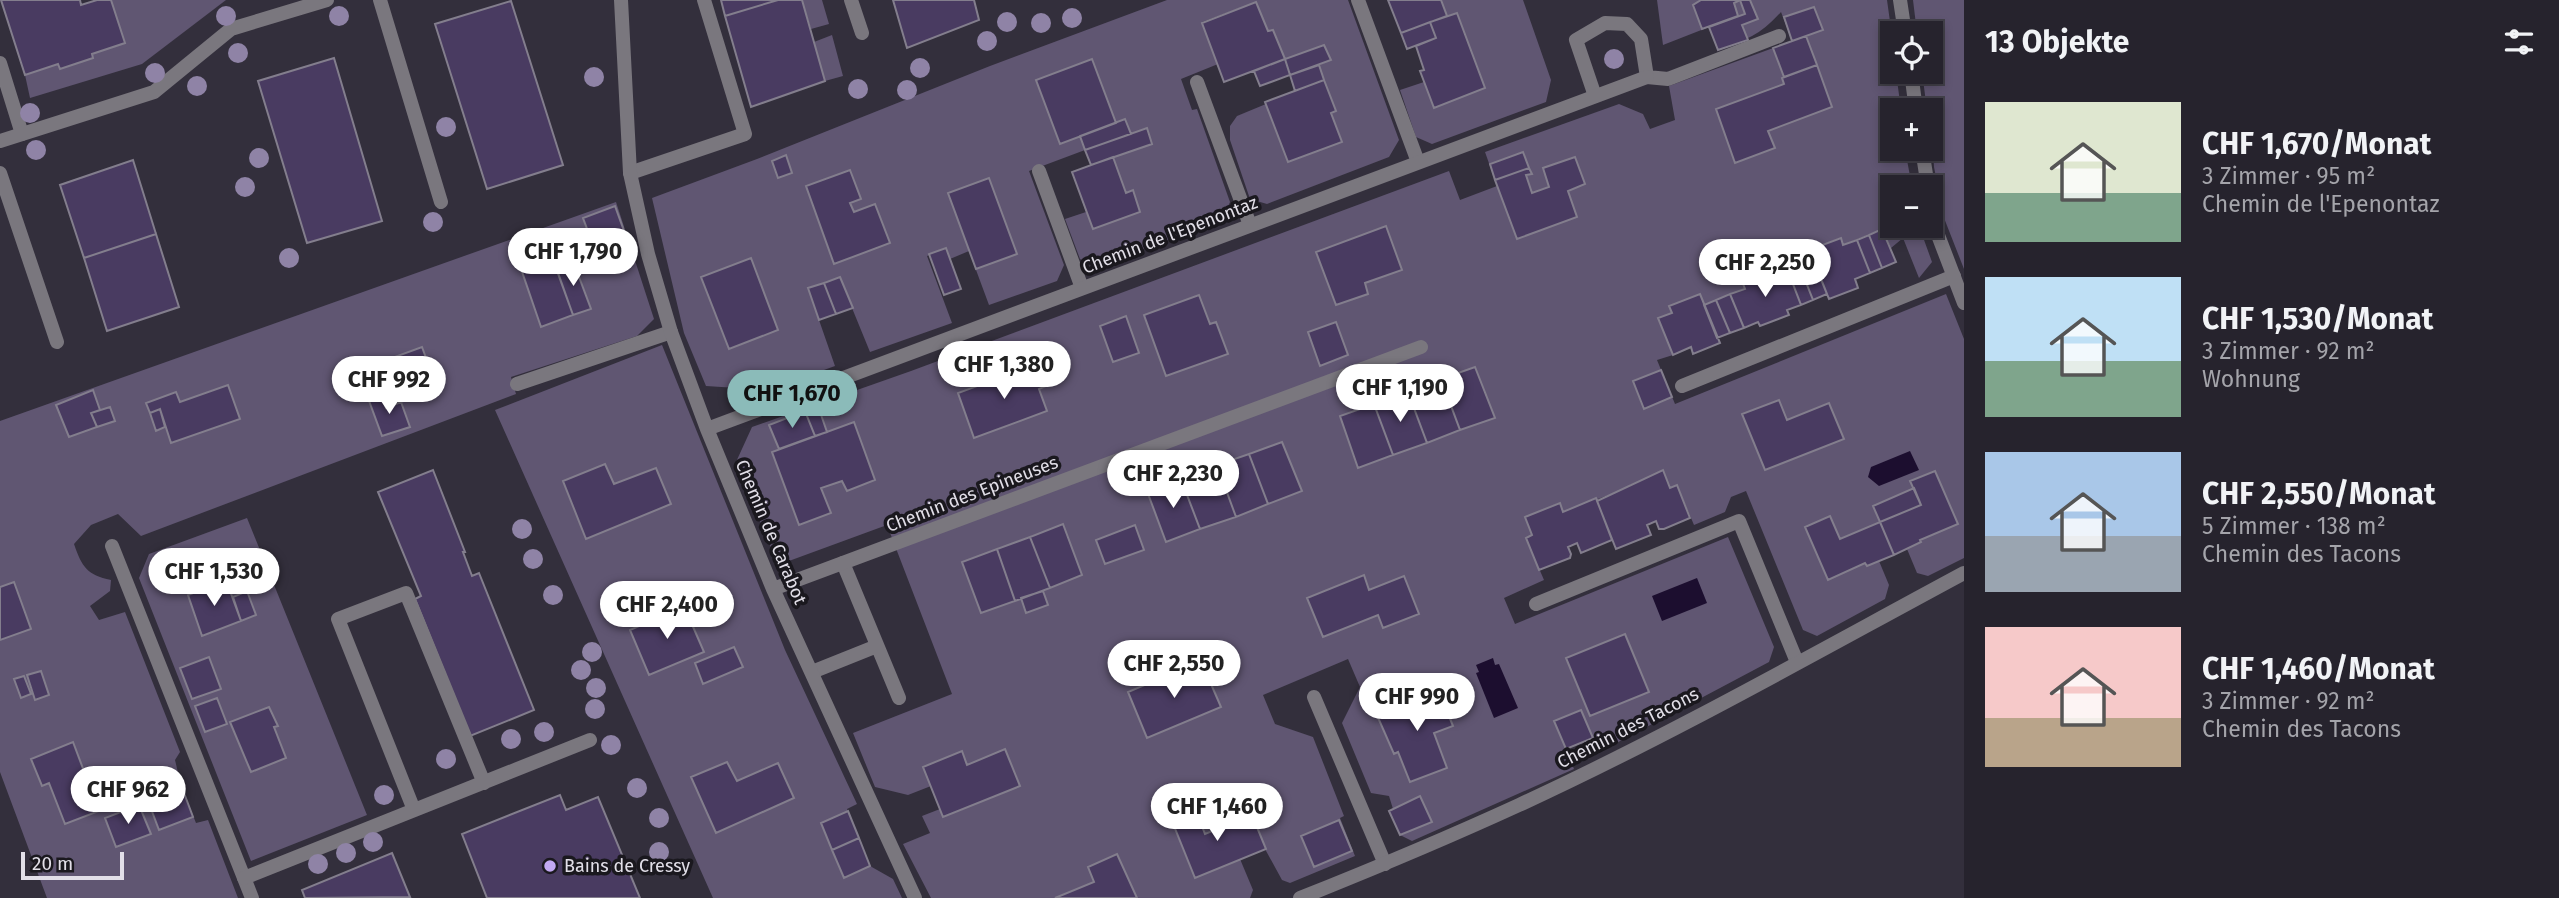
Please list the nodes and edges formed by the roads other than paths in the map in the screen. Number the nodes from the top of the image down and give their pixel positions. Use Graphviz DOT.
graph roads {
  1 [pos="327,0"];
  2 [pos="380,0"];
  3 [pos="621,0"];
  4 [pos="705,0"];
  5 [pos="851,0"];
  6 [pos="1358,0"];
  7 [pos="1900,0"];
  8 [pos="1903,21"];
  9 [pos="862,33"];
  10 [pos="1779,36"];
  11 [pos="0,63"];
  12 [pos="1647,77"];
  13 [pos="1197,82"];
  14 [pos="1595,96"];
  15 [pos="23,134"];
  16 [pos="0,141"];
  17 [pos="1418,162"];
  18 [pos="1039,172"];
  19 [pos="0,173"];
  20 [pos="630,173"];
  21 [pos="441,202"];
  22 [pos="1250,225"];
  23 [pos="1939,238"];
  24 [pos="1954,276"];
  25 [pos="1082,289"];
  26 [pos="1964,303"];
  27 [pos="671,332"];
  28 [pos="57,342"];
  29 [pos="1421,347"];
  30 [pos="517,384"];
  31 [pos="1682,386"];
  32 [pos="707,429"];
  33 [pos="112,546"];
  34 [pos="844,563"];
  35 [pos="1964,573"];
  36 [pos="774,589"];
  37 [pos="1536,604"];
  38 [pos="877,646"];
  39 [pos="1797,662"];
  40 [pos="812,672"];
  41 [pos="1314,697"];
  42 [pos="899,698"];
  43 [pos="590,740"];
  44 [pos="484,783"];
  45 [pos="414,810"];
  46 [pos="1385,864"];
  47 [pos="244,878"];
  48 [pos="252,898"];
  49 [pos="915,898"];
  50 [pos="1300,898"];
  1 -- 15 [label="street"];
  2 -- 21 [label="street"];
  3 -- 20 [label="street, Chemin de Carabot"];
  4 -- 20 [label="street"];
  5 -- 9 [label="street"];
  6 -- 17 [label="street"];
  7 -- 8 [label="street"];
  10 -- 12 [label="street, Chemin de l'Epenontaz"];
  11 -- 15 [label="street"];
  12 -- 14 [label="street, Chemin de l'Epenontaz"];
  12 -- 14 [label="street"];
  13 -- 22 [label="street"];
  14 -- 17 [label="street, Chemin de l'Epenontaz"];
  15 -- 16 [label="street"];
  17 -- 22 [label="street, Chemin de l'Epenontaz"];
  18 -- 25 [label="street"];
  19 -- 28 [label="street"];
  20 -- 27 [label="street, Chemin de Carabot"];
  22 -- 25 [label="street, Chemin de l'Epenontaz"];
  23 -- 24 [label="street"];
  24 -- 26 [label="street"];
  24 -- 31 [label="street"];
  25 -- 32 [label="street, Chemin de l'Epenontaz"];
  27 -- 30 [label="street"];
  27 -- 32 [label="street, Chemin de Carabot"];
  29 -- 34 [label="street, Chemin des Epineuses"];
  32 -- 36 [label="street, Chemin de Carabot"];
  33 -- 47 [label="street"];
  34 -- 36 [label="street, Chemin des Epineuses"];
  34 -- 38 [label="street"];
  35 -- 39 [label="street, Chemin des Tacons"];
  36 -- 40 [label="street, Chemin de Carabot"];
  37 -- 39 [label="street"];
  38 -- 40 [label="street"];
  38 -- 42 [label="street"];
  39 -- 46 [label="street, Chemin des Tacons"];
  40 -- 49 [label="street, Chemin de Carabot"];
  41 -- 46 [label="street"];
  43 -- 44 [label="street"];
  44 -- 45 [label="street"];
  44 -- 45 [label="street"];
  45 -- 47 [label="street"];
  46 -- 50 [label="street, Chemin des Tacons"];
  47 -- 48 [label="street"];
}
